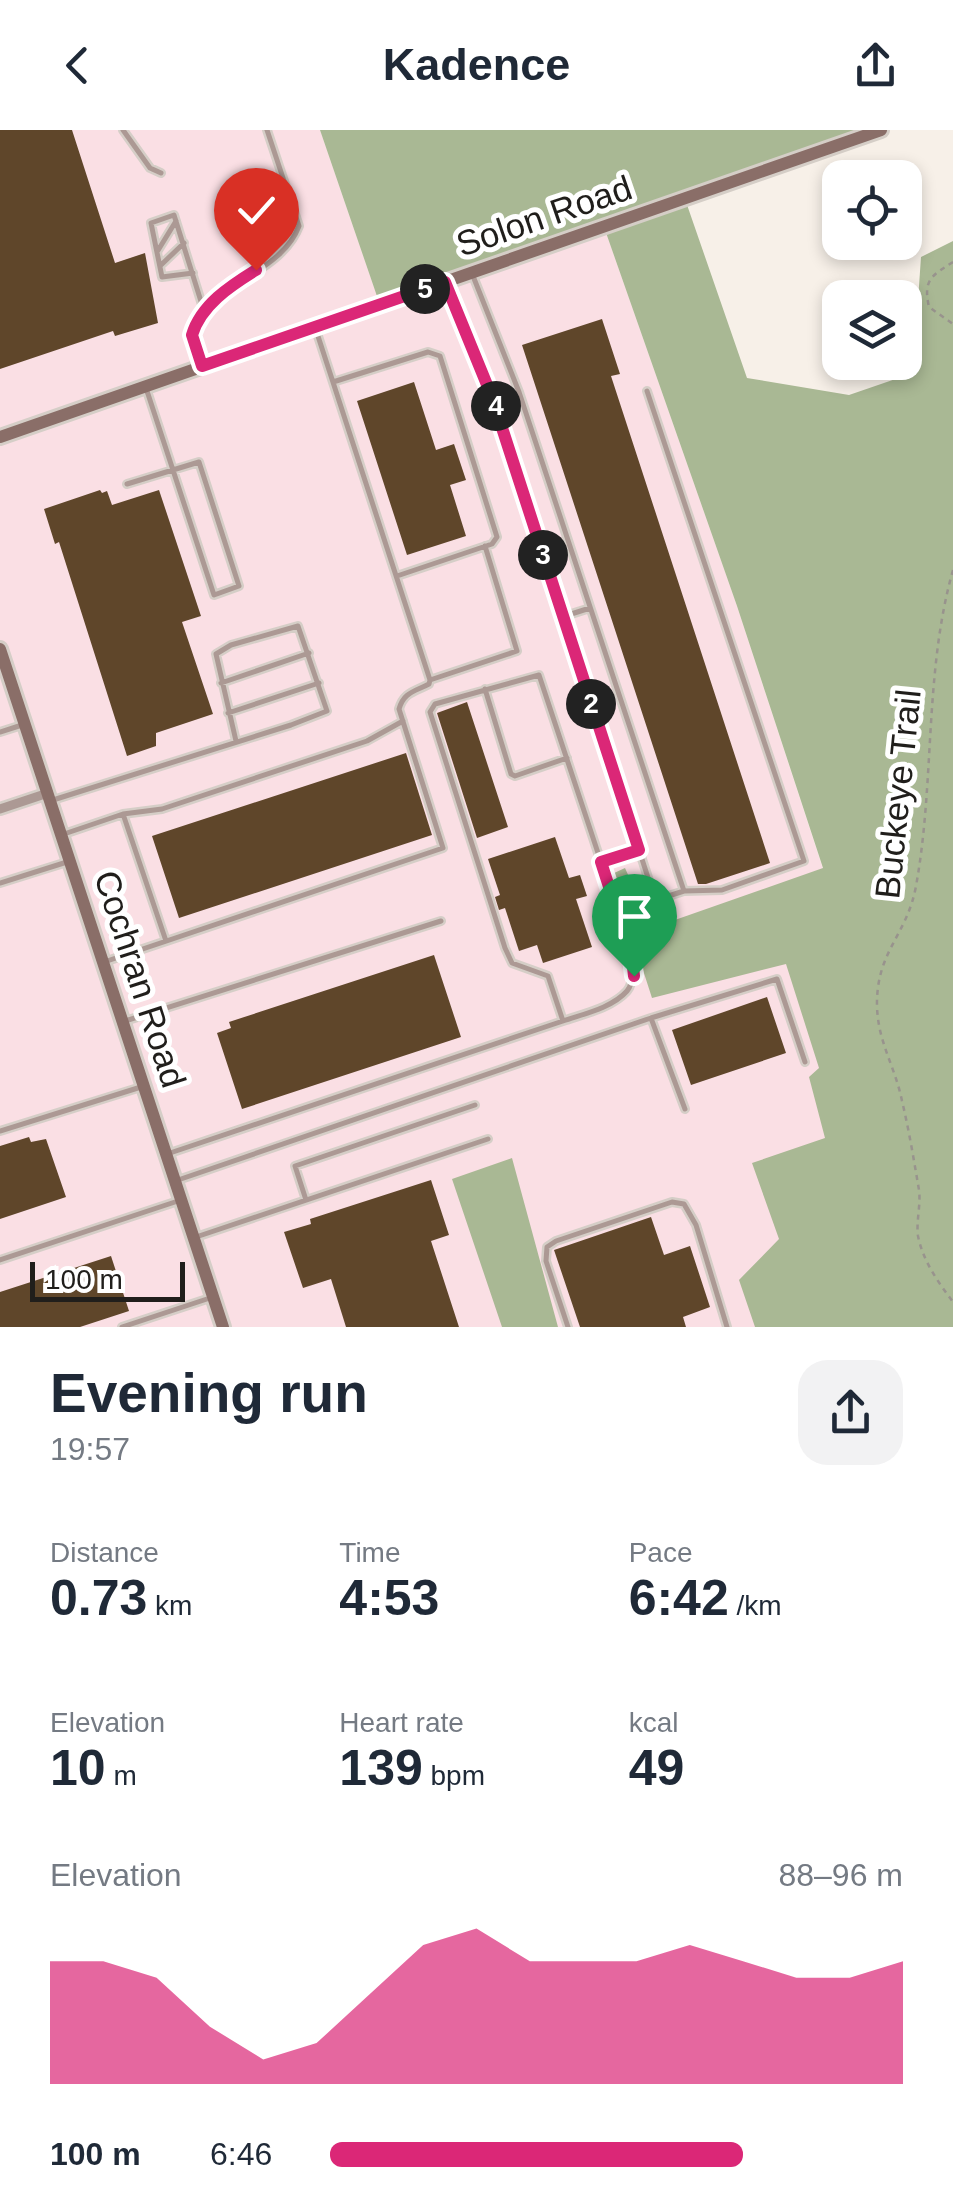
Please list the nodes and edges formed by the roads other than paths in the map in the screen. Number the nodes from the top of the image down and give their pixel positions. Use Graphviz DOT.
graph roads {
  1 [pos="122,130"];
  2 [pos="267,130"];
  3 [pos="881,130"];
  4 [pos="161,173"];
  5 [pos="283,178"];
  6 [pos="270,213"];
  7 [pos="176,221"];
  8 [pos="184,243"];
  9 [pos="157,252"];
  10 [pos="160,266"];
  11 [pos="192,273"];
  12 [pos="472,273"];
  13 [pos="445,282"];
  14 [pos="204,311"];
  15 [pos="315,327"];
  16 [pos="202,366"];
  17 [pos="333,382"];
  18 [pos="146,386"];
  19 [pos="647,391"];
  20 [pos="0,437"];
  21 [pos="173,470"];
  22 [pos="127,484"];
  23 [pos="486,546"];
  24 [pos="396,576"];
  25 [pos="590,608"];
  26 [pos="563,617"];
  27 [pos="0,651"];
  28 [pos="309,652"];
  29 [pos="430,680"];
  30 [pos="319,683"];
  31 [pos="220,684"];
  32 [pos="486,689"];
  33 [pos="228,713"];
  34 [pos="403,721"];
  35 [pos="25,724"];
  36 [pos="0,732"];
  37 [pos="236,741"];
  38 [pos="567,758"];
  39 [pos="49,797"];
  40 [pos="0,809"];
  41 [pos="124,814"];
  42 [pos="61,835"];
  43 [pos="639,850"];
  44 [pos="70,861"];
  45 [pos="601,862"];
  46 [pos="0,884"];
  47 [pos="684,891"];
  48 [pos="441,921"];
  49 [pos="166,942"];
  50 [pos="103,963"];
  51 [pos="651,1018"];
  52 [pos="122,1022"];
  53 [pos="563,1022"];
  54 [pos="805,1062"];
  55 [pos="144,1086"];
  56 [pos="475,1105"];
  57 [pos="685,1109"];
  58 [pos="0,1131"];
  59 [pos="488,1139"];
  60 [pos="166,1154"];
  61 [pos="175,1181"];
  62 [pos="181,1200"];
  63 [pos="306,1200"];
  64 [pos="194,1238"];
  65 [pos="0,1260"];
  66 [pos="213,1297"];
  67 [pos="122,1327"];
  68 [pos="222,1327"];
  69 [pos="568,1327"];
  70 [pos="727,1327"];
  1 -- 4 [label="lane"];
  2 -- 5 [label="lane"];
  3 -- 12 [label="street, Solon Road"];
  5 -- 6 [label="lane"];
  5 -- 14 [label="lane"];
  7 -- 8 [label="lane"];
  7 -- 9 [label="lane"];
  7 -- 9 [label="lane"];
  8 -- 10 [label="lane"];
  8 -- 11 [label="lane"];
  9 -- 10 [label="lane"];
  10 -- 11 [label="lane"];
  11 -- 14 [label="lane"];
  12 -- 13 [label="street, Solon Road"];
  12 -- 25 [label="lane"];
  13 -- 15 [label="street, Solon Road"];
  13 -- 26 [label="lane"];
  14 -- 16 [label="lane"];
  15 -- 16 [label="street, Solon Road"];
  15 -- 17 [label="lane"];
  16 -- 18 [label="street, Solon Road"];
  17 -- 23 [label="lane"];
  17 -- 24 [label="lane"];
  18 -- 20 [label="street, Solon Road"];
  18 -- 21 [label="lane"];
  19 -- 47 [label="lane"];
  21 -- 21 [label="lane"];
  21 -- 22 [label="lane"];
  23 -- 24 [label="lane"];
  23 -- 29 [label="lane"];
  24 -- 29 [label="lane"];
  25 -- 26 [label="lane"];
  25 -- 47 [label="lane"];
  26 -- 43 [label="lane"];
  27 -- 35 [label="street, Cochran Road"];
  28 -- 30 [label="lane"];
  28 -- 31 [label="lane"];
  28 -- 31 [label="lane"];
  29 -- 34 [label="lane"];
  30 -- 33 [label="lane"];
  30 -- 37 [label="lane"];
  31 -- 33 [label="lane"];
  32 -- 38 [label="lane"];
  32 -- 38 [label="lane"];
  32 -- 53 [label="lane"];
  33 -- 37 [label="lane"];
  34 -- 41 [label="lane"];
  34 -- 49 [label="lane"];
  35 -- 36 [label="lane"];
  35 -- 39 [label="street, Cochran Road"];
  37 -- 39 [label="lane"];
  38 -- 45 [label="lane"];
  39 -- 40 [label="street"];
  39 -- 42 [label="street, Cochran Road"];
  41 -- 42 [label="lane"];
  41 -- 49 [label="lane"];
  42 -- 44 [label="street, Cochran Road"];
  43 -- 45 [label="lane"];
  43 -- 47 [label="lane"];
  44 -- 46 [label="lane"];
  44 -- 50 [label="street, Cochran Road"];
  45 -- 53 [label="lane"];
  48 -- 52 [label="lane"];
  49 -- 50 [label="lane"];
  50 -- 52 [label="street, Cochran Road"];
  51 -- 54 [label="lane"];
  51 -- 57 [label="lane"];
  51 -- 61 [label="lane"];
  52 -- 55 [label="street, Cochran Road"];
  53 -- 60 [label="lane"];
  55 -- 58 [label="lane"];
  55 -- 60 [label="street, Cochran Road"];
  56 -- 63 [label="lane"];
  59 -- 63 [label="lane"];
  60 -- 61 [label="street, Cochran Road"];
  61 -- 62 [label="street, Cochran Road"];
  62 -- 64 [label="street, Cochran Road"];
  62 -- 65 [label="lane"];
  63 -- 64 [label="lane"];
  64 -- 66 [label="street, Cochran Road"];
  66 -- 67 [label="lane"];
  66 -- 68 [label="street, Cochran Road"];
  69 -- 70 [label="lane"];
}
